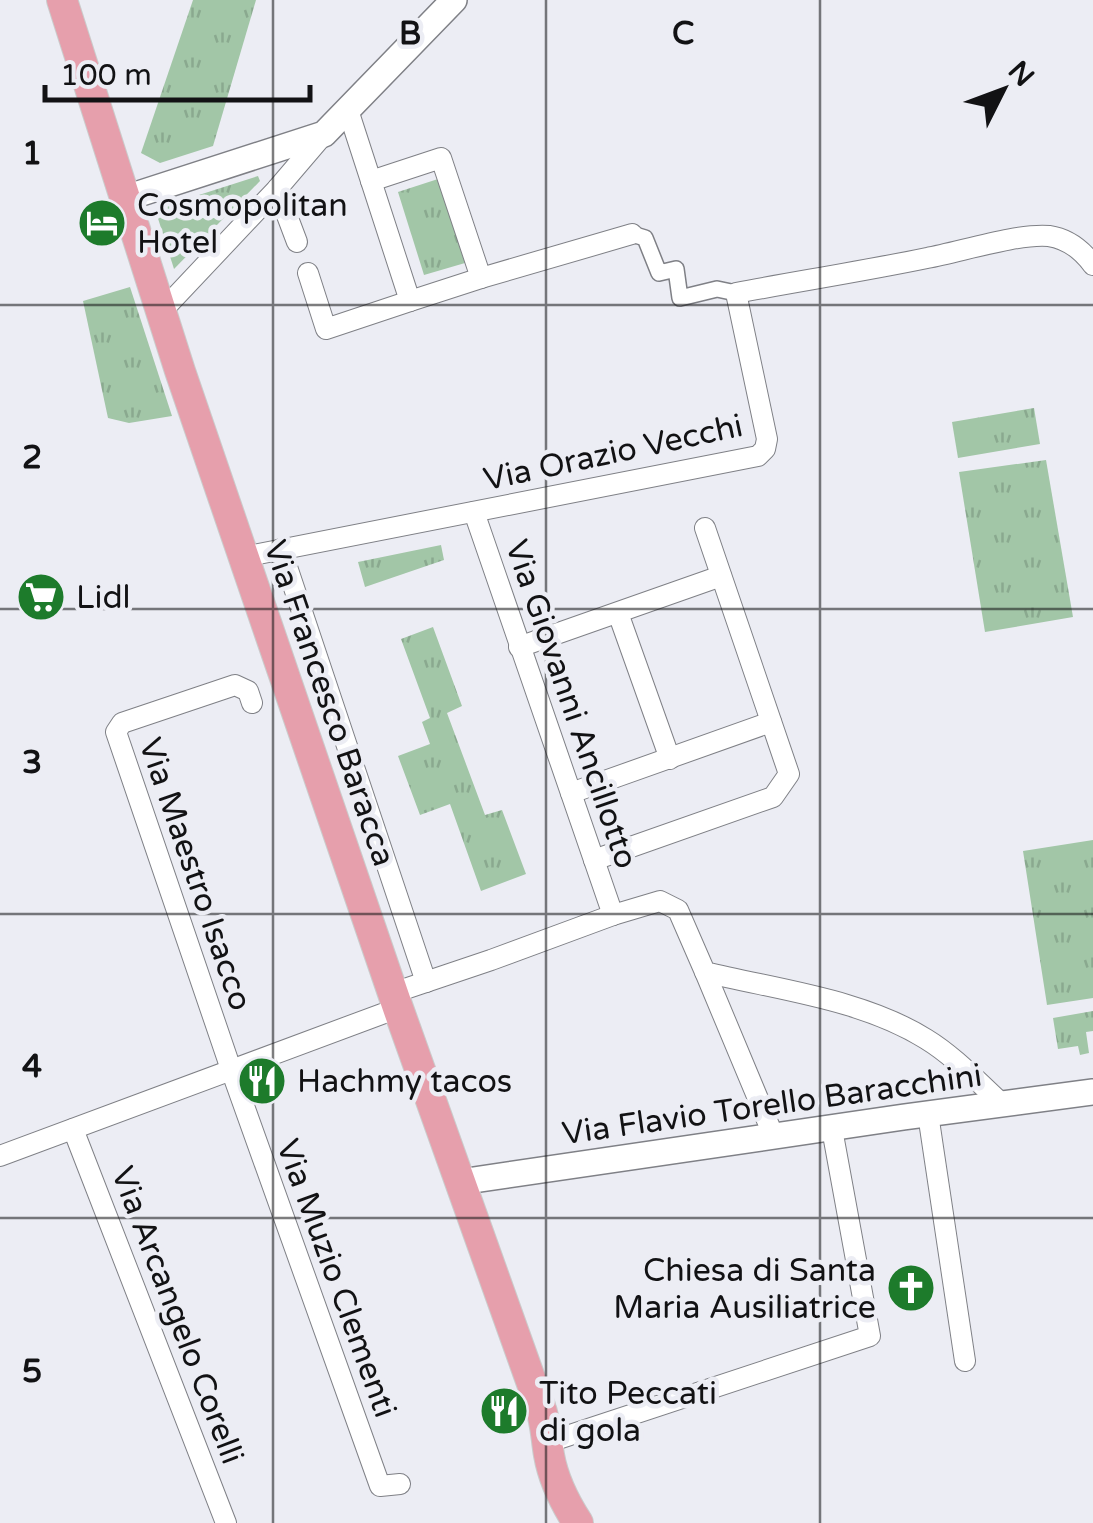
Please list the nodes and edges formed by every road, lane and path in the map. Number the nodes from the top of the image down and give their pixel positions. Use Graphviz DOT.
graph roads {
  1 [pos="62,0"];
  2 [pos="454,0"];
  3 [pos="348,110"];
  4 [pos="324,134"];
  5 [pos="371,181"];
  6 [pos="278,189"];
  7 [pos="126,198"];
  8 [pos="632,234"];
  9 [pos="297,242"];
  10 [pos="1093,266"];
  11 [pos="308,274"];
  12 [pos="481,278"];
  13 [pos="736,293"];
  14 [pos="410,301"];
  15 [pos="162,311"];
  16 [pos="474,512"];
  17 [pos="704,528"];
  18 [pos="281,548"];
  19 [pos="243,556"];
  20 [pos="721,576"];
  21 [pos="618,613"];
  22 [pos="519,648"];
  23 [pos="252,703"];
  24 [pos="772,722"];
  25 [pos="670,759"];
  26 [pos="571,793"];
  27 [pos="594,860"];
  28 [pos="613,915"];
  29 [pos="706,972"];
  30 [pos="426,982"];
  31 [pos="395,1000"];
  32 [pos="231,1070"];
  33 [pos="1093,1092"];
  34 [pos="1002,1104"];
  35 [pos="928,1114"];
  36 [pos="74,1129"];
  37 [pos="832,1129"];
  38 [pos="774,1137"];
  39 [pos="0,1156"];
  40 [pos="460,1182"];
  41 [pos="965,1360"];
  42 [pos="552,1431"];
  43 [pos="400,1484"];
  44 [pos="226,1523"];
  45 [pos="582,1523"];
  1 -- 7 [label="main road, Via Francesco Baracca"];
  2 -- 3 [label="street"];
  3 -- 4 [label="street"];
  3 -- 5 [label="street"];
  4 -- 6 [label="street"];
  4 -- 7 [label="street"];
  5 -- 12 [label="street"];
  5 -- 14 [label="street"];
  6 -- 9 [label="street"];
  6 -- 15 [label="street"];
  7 -- 15 [label="main road, Via Francesco Baracca"];
  8 -- 12 [label="street"];
  8 -- 13 [label="street"];
  10 -- 13 [label="street"];
  11 -- 14 [label="street"];
  12 -- 14 [label="street"];
  13 -- 16 [label="street, Via Orazio Vecchi"];
  15 -- 19 [label="main road, Via Francesco Baracca"];
  16 -- 18 [label="street, Via Orazio Vecchi"];
  16 -- 22 [label="street, Via Giovanni Ancillotto"];
  17 -- 20 [label="street"];
  18 -- 19 [label="street, Via Orazio Vecchi"];
  18 -- 30 [label="street, Via Francesco Baracca"];
  19 -- 31 [label="main road, Via Francesco Baracca"];
  20 -- 21 [label="street"];
  20 -- 24 [label="street"];
  21 -- 22 [label="street"];
  21 -- 25 [label="street"];
  22 -- 26 [label="street, Via Giovanni Ancillotto"];
  23 -- 32 [label="street, Via Maestro Isacco"];
  24 -- 25 [label="street"];
  24 -- 27 [label="street"];
  25 -- 26 [label="street"];
  26 -- 27 [label="street, Via Giovanni Ancillotto"];
  27 -- 28 [label="street, Via Giovanni Ancillotto"];
  28 -- 29 [label="street"];
  28 -- 30 [label="street"];
  29 -- 34 [label="street"];
  29 -- 38 [label="street"];
  30 -- 31 [label="street"];
  31 -- 32 [label="street"];
  31 -- 40 [label="main road, Via Francesco Baracca"];
  32 -- 36 [label="street"];
  32 -- 43 [label="street, Via Muzio Clementi"];
  33 -- 34 [label="street, Via Flavio Torello Baracchini"];
  34 -- 35 [label="street, Via Flavio Torello Baracchini"];
  35 -- 37 [label="street, Via Flavio Torello Baracchini"];
  35 -- 41 [label="street"];
  36 -- 39 [label="street"];
  36 -- 44 [label="street, Via Arcangelo Corelli"];
  37 -- 38 [label="street, Via Flavio Torello Baracchini"];
  37 -- 42 [label="street"];
  38 -- 40 [label="street, Via Flavio Torello Baracchini"];
  40 -- 42 [label="main road, Via Francesco Baracca"];
  42 -- 45 [label="main road, Via Francesco Baracca"];
}
